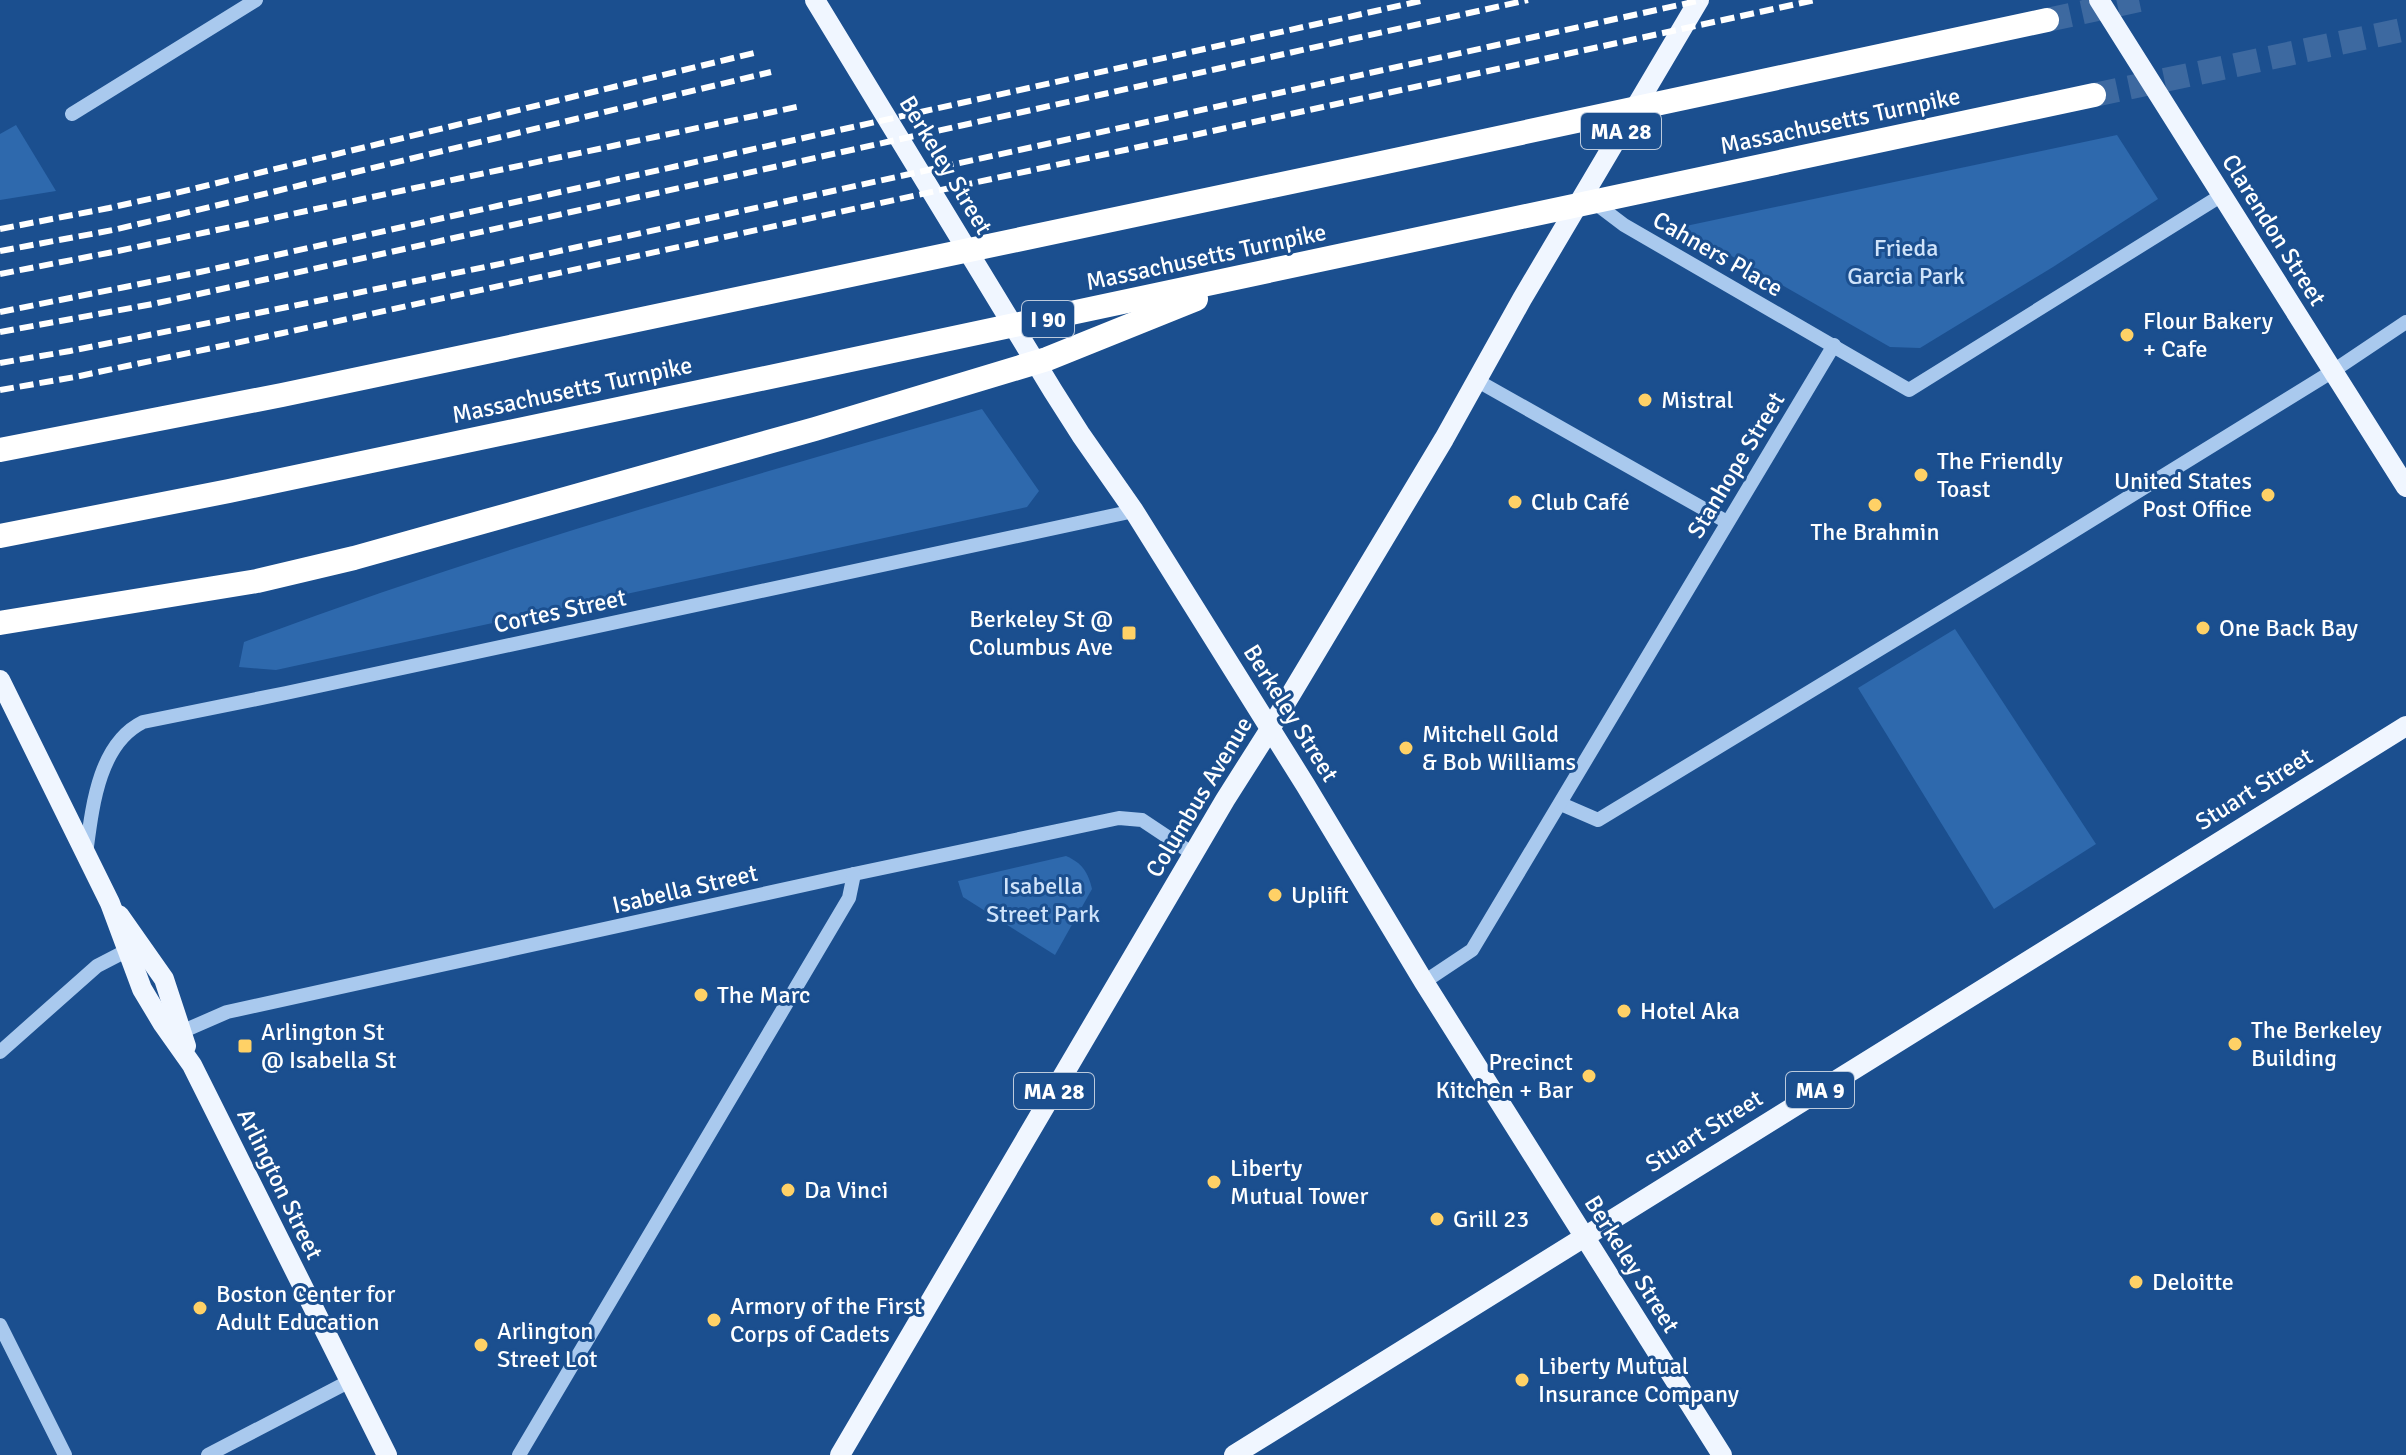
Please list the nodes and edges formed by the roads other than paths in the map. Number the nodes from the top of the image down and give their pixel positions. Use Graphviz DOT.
graph roads {
  1 [pos="256,0"];
  2 [pos="815,0"];
  3 [pos="1699,0"];
  4 [pos="2099,0"];
  5 [pos="2047,20"];
  6 [pos="2094,95"];
  7 [pos="72,114"];
  8 [pos="1584,195"];
  9 [pos="2222,195"];
  10 [pos="1252,276"];
  11 [pos="2406,322"];
  12 [pos="1834,345"];
  13 [pos="2333,371"];
  14 [pos="1476,380"];
  15 [pos="0,450"];
  16 [pos="2406,487"];
  17 [pos="1134,511"];
  18 [pos="1727,522"];
  19 [pos="0,536"];
  20 [pos="0,623"];
  21 [pos="0,680"];
  22 [pos="2406,726"];
  23 [pos="1270,729"];
  24 [pos="1561,804"];
  25 [pos="86,854"];
  26 [pos="1193,854"];
  27 [pos="854,874"];
  28 [pos="110,903"];
  29 [pos="126,951"];
  30 [pos="1424,982"];
  31 [pos="181,1032"];
  32 [pos="0,1052"];
  33 [pos="192,1065"];
  34 [pos="1584,1236"];
  35 [pos="0,1325"];
  36 [pos="350,1381"];
  37 [pos="65,1455"];
  38 [pos="208,1455"];
  39 [pos="387,1455"];
  40 [pos="519,1455"];
  41 [pos="840,1455"];
  42 [pos="1234,1455"];
  43 [pos="1722,1455"];
  1 -- 7 [label="street"];
  2 -- 17 [label="main road, Berkeley Street"];
  3 -- 8 [label="main road, Columbus Avenue / MA 28"];
  4 -- 9 [label="main road, Clarendon Street"];
  5 -- 15 [label="highway"];
  6 -- 10 [label="highway, Massachusetts Turnpike / I 90"];
  8 -- 12 [label="street, Cahners Place"];
  8 -- 14 [label="main road, Columbus Avenue / MA 28"];
  9 -- 12 [label="street"];
  9 -- 13 [label="main road, Clarendon Street"];
  10 -- 19 [label="highway, Massachusetts Turnpike / I 90"];
  10 -- 20 [label="highway"];
  11 -- 13 [label="street"];
  12 -- 18 [label="street, Stanhope Street"];
  13 -- 16 [label="main road, Clarendon Street"];
  13 -- 24 [label="street"];
  14 -- 18 [label="street"];
  14 -- 23 [label="main road, Columbus Avenue / MA 28"];
  17 -- 23 [label="main road, Berkeley Street"];
  17 -- 25 [label="street, Cortes Street"];
  18 -- 24 [label="street, Stanhope Street"];
  21 -- 25 [label="main road, Arlington Street"];
  22 -- 34 [label="main road, Stuart Street / MA 9"];
  23 -- 26 [label="main road, Columbus Avenue / MA 28"];
  23 -- 30 [label="main road, Berkeley Street"];
  24 -- 30 [label="street, Stanhope Street"];
  25 -- 28 [label="main road, Arlington Street"];
  26 -- 27 [label="street, Isabella Street"];
  26 -- 41 [label="main road, Columbus Avenue / MA 28"];
  27 -- 31 [label="street, Isabella Street"];
  27 -- 40 [label="street"];
  28 -- 29 [label="main road, Arlington Street"];
  28 -- 31 [label="main road, Arlington Street"];
  29 -- 32 [label="street"];
  29 -- 33 [label="main road, Arlington Street"];
  30 -- 34 [label="main road, Berkeley Street"];
  31 -- 33 [label="main road, Arlington Street"];
  33 -- 36 [label="main road, Arlington Street"];
  34 -- 42 [label="main road, Stuart Street / MA 9"];
  34 -- 43 [label="main road, Berkeley Street"];
  35 -- 37 [label="street"];
  36 -- 38 [label="street"];
  36 -- 39 [label="main road, Arlington Street"];
}
